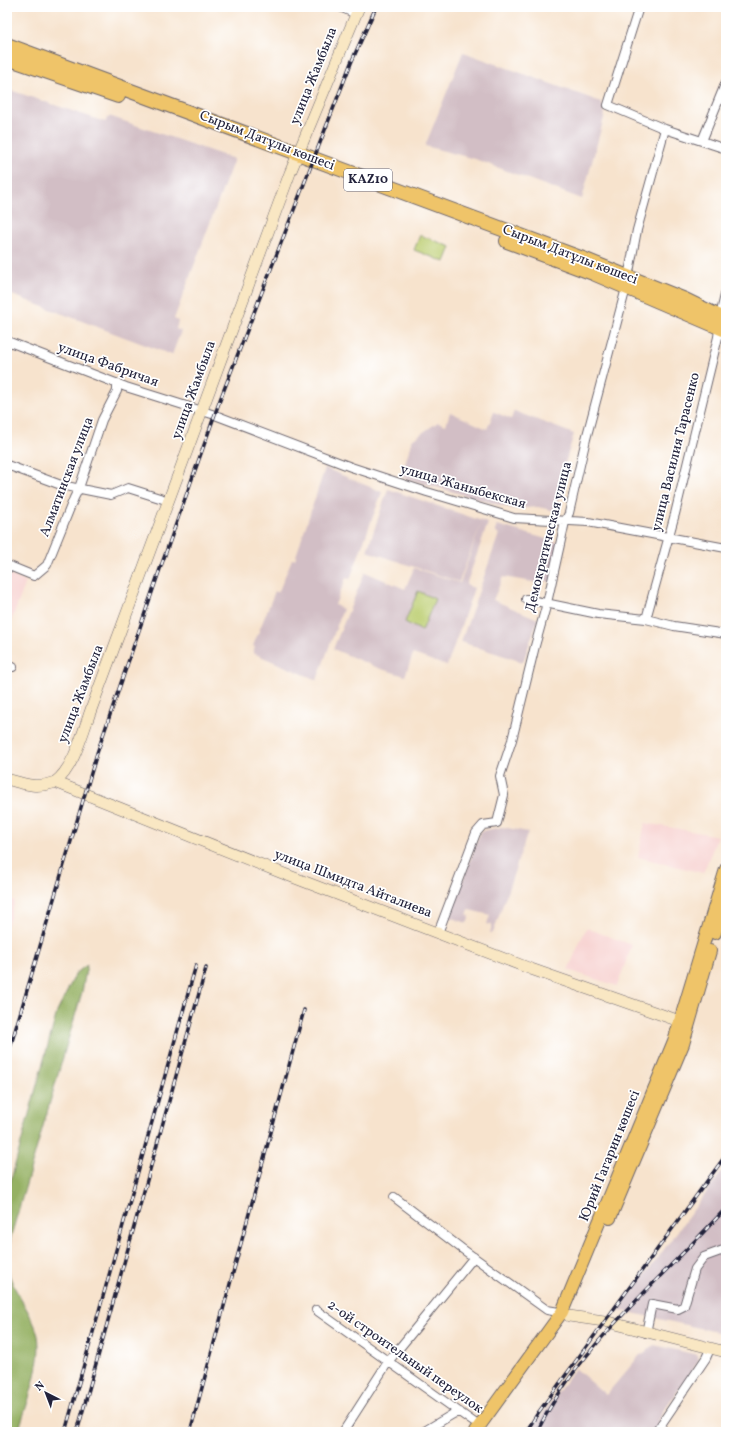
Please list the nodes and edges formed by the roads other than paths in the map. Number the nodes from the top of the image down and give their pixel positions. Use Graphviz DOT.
graph roads {
  1 [pos="340,7"];
  2 [pos="639,7"];
  3 [pos="357,10"];
  4 [pos="7,46"];
  5 [pos="7,58"];
  6 [pos="726,82"];
  7 [pos="666,129"];
  8 [pos="702,141"];
  9 [pos="726,149"];
  10 [pos="298,157"];
  11 [pos="626,282"];
  12 [pos="726,291"];
  13 [pos="723,323"];
  14 [pos="7,341"];
  15 [pos="117,383"];
  16 [pos="202,411"];
  17 [pos="7,465"];
  18 [pos="79,488"];
  19 [pos="169,501"];
  20 [pos="565,522"];
  21 [pos="669,538"];
  22 [pos="726,548"];
  23 [pos="7,565"];
  24 [pos="526,599"];
  25 [pos="548,603"];
  26 [pos="646,619"];
  27 [pos="726,634"];
  28 [pos="7,779"];
  29 [pos="55,782"];
  30 [pos="726,869"];
  31 [pos="726,898"];
  32 [pos="438,933"];
  33 [pos="685,1023"];
  34 [pos="394,1197"];
  35 [pos="726,1249"];
  36 [pos="474,1257"];
  37 [pos="316,1310"];
  38 [pos="566,1314"];
  39 [pos="646,1333"];
  40 [pos="710,1349"];
  41 [pos="726,1352"];
  42 [pos="388,1362"];
  43 [pos="460,1412"];
  44 [pos="479,1430"];
  45 [pos="343,1432"];
  46 [pos="423,1432"];
  47 [pos="656,1432"];
  1 -- 3 [label="street"];
  2 -- 7 [label="street"];
  3 -- 10 [label="street, улица Жамбыла"];
  4 -- 10 [label="highway, Сырым Датұлы көшесі / KAZ10"];
  5 -- 10 [label="highway, Сырым Датұлы көшесі / KAZ10"];
  6 -- 8 [label="street"];
  7 -- 8 [label="street"];
  7 -- 11 [label="street, Демократическая улица"];
  8 -- 9 [label="street"];
  10 -- 11 [label="highway, Сырым Датұлы көшесі / KAZ10"];
  10 -- 16 [label="street, улица Жамбыла"];
  11 -- 13 [label="highway, Сырым Датұлы көшесі / KAZ10"];
  11 -- 20 [label="street, Демократическая улица"];
  12 -- 13 [label="street, улица Василия Тарасенко"];
  13 -- 21 [label="street, улица Василия Тарасенко"];
  14 -- 15 [label="street, улица Фабричая"];
  15 -- 16 [label="street, улица Фабричая"];
  15 -- 18 [label="street, Алматинская улица"];
  16 -- 19 [label="street, улица Жамбыла"];
  16 -- 20 [label="street, улица Жаныбекская"];
  17 -- 18 [label="street"];
  18 -- 19 [label="street"];
  18 -- 23 [label="street, Алматинская улица"];
  19 -- 29 [label="street, улица Жамбыла"];
  20 -- 21 [label="street, улица Жаныбекская"];
  20 -- 25 [label="street, Демократическая улица"];
  21 -- 22 [label="street, улица Жаныбекская"];
  21 -- 26 [label="street, улица Василия Тарасенко"];
  24 -- 25 [label="street"];
  25 -- 26 [label="street"];
  25 -- 32 [label="street, Демократическая улица"];
  26 -- 27 [label="street"];
  28 -- 29 [label="street"];
  29 -- 32 [label="street, улица Шмидта Айталиева"];
  30 -- 33 [label="main road, Юрий Гагарин көшесі"];
  31 -- 33 [label="main road, Юрий Гагарин көшесі"];
  32 -- 33 [label="street, улица Шмидта Айталиева"];
  33 -- 38 [label="main road, Юрий Гагарин көшесі"];
  34 -- 36 [label="street"];
  35 -- 39 [label="street"];
  36 -- 38 [label="street"];
  36 -- 42 [label="street"];
  37 -- 42 [label="street, 2-ой строительный переулок"];
  38 -- 39 [label="street"];
  38 -- 44 [label="main road, Юрий Гагарин көшесі"];
  39 -- 40 [label="street"];
  40 -- 41 [label="street"];
  40 -- 47 [label="street"];
  42 -- 43 [label="street, 2-ой строительный переулок"];
  42 -- 45 [label="street"];
  43 -- 44 [label="street, 2-ой строительный переулок"];
  43 -- 46 [label="street"];
}
